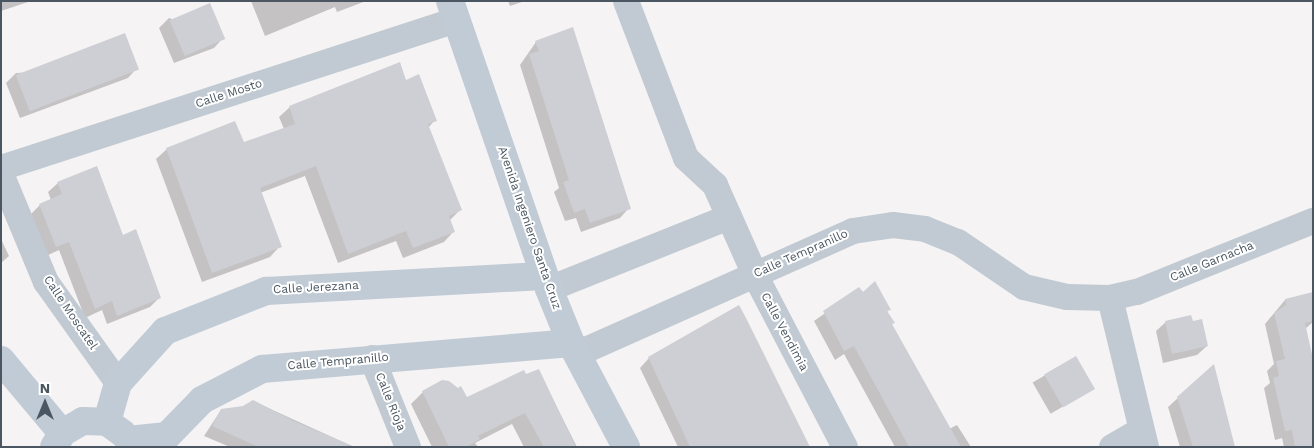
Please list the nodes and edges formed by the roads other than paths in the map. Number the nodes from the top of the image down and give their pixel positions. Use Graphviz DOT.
graph roads {
  1 [pos="626,1"];
  2 [pos="454,11"];
  3 [pos="1,168"];
  4 [pos="1,174"];
  5 [pos="729,217"];
  6 [pos="1313,221"];
  7 [pos="754,275"];
  8 [pos="547,282"];
  9 [pos="1110,298"];
  10 [pos="574,348"];
  11 [pos="372,358"];
  12 [pos="1,360"];
  13 [pos="118,384"];
  14 [pos="122,436"];
  15 [pos="1144,438"];
  16 [pos="58,440"];
  17 [pos="408,447"];
  18 [pos="626,447"];
  19 [pos="845,447"];
  20 [pos="1112,447"];
  1 -- 5 [label="street, Calle Vendimia"];
  2 -- 3 [label="street, Calle Mosto"];
  2 -- 8 [label="street, Avenida Ingeniero Santa Cruz"];
  4 -- 13 [label="street, Calle Moscatel"];
  5 -- 7 [label="street, Calle Vendimia"];
  5 -- 8 [label="street, Calle Jerezana"];
  6 -- 9 [label="street, Calle Garnacha"];
  7 -- 9 [label="street, Calle Tempranillo"];
  7 -- 10 [label="street, Calle Tempranillo"];
  7 -- 19 [label="street, Calle Vendimia"];
  8 -- 10 [label="street, Avenida Ingeniero Santa Cruz"];
  8 -- 13 [label="street, Calle Jerezana"];
  9 -- 15 [label="street"];
  10 -- 11 [label="street, Calle Tempranillo"];
  10 -- 18 [label="street, Avenida Ingeniero Santa Cruz"];
  11 -- 14 [label="street, Calle Tempranillo"];
  11 -- 17 [label="street, Calle Rioja"];
  12 -- 16 [label="street"];
  13 -- 14 [label="street"];
  14 -- 16 [label="street, Calle Tempranillo"];
  15 -- 20 [label="street"];
}
